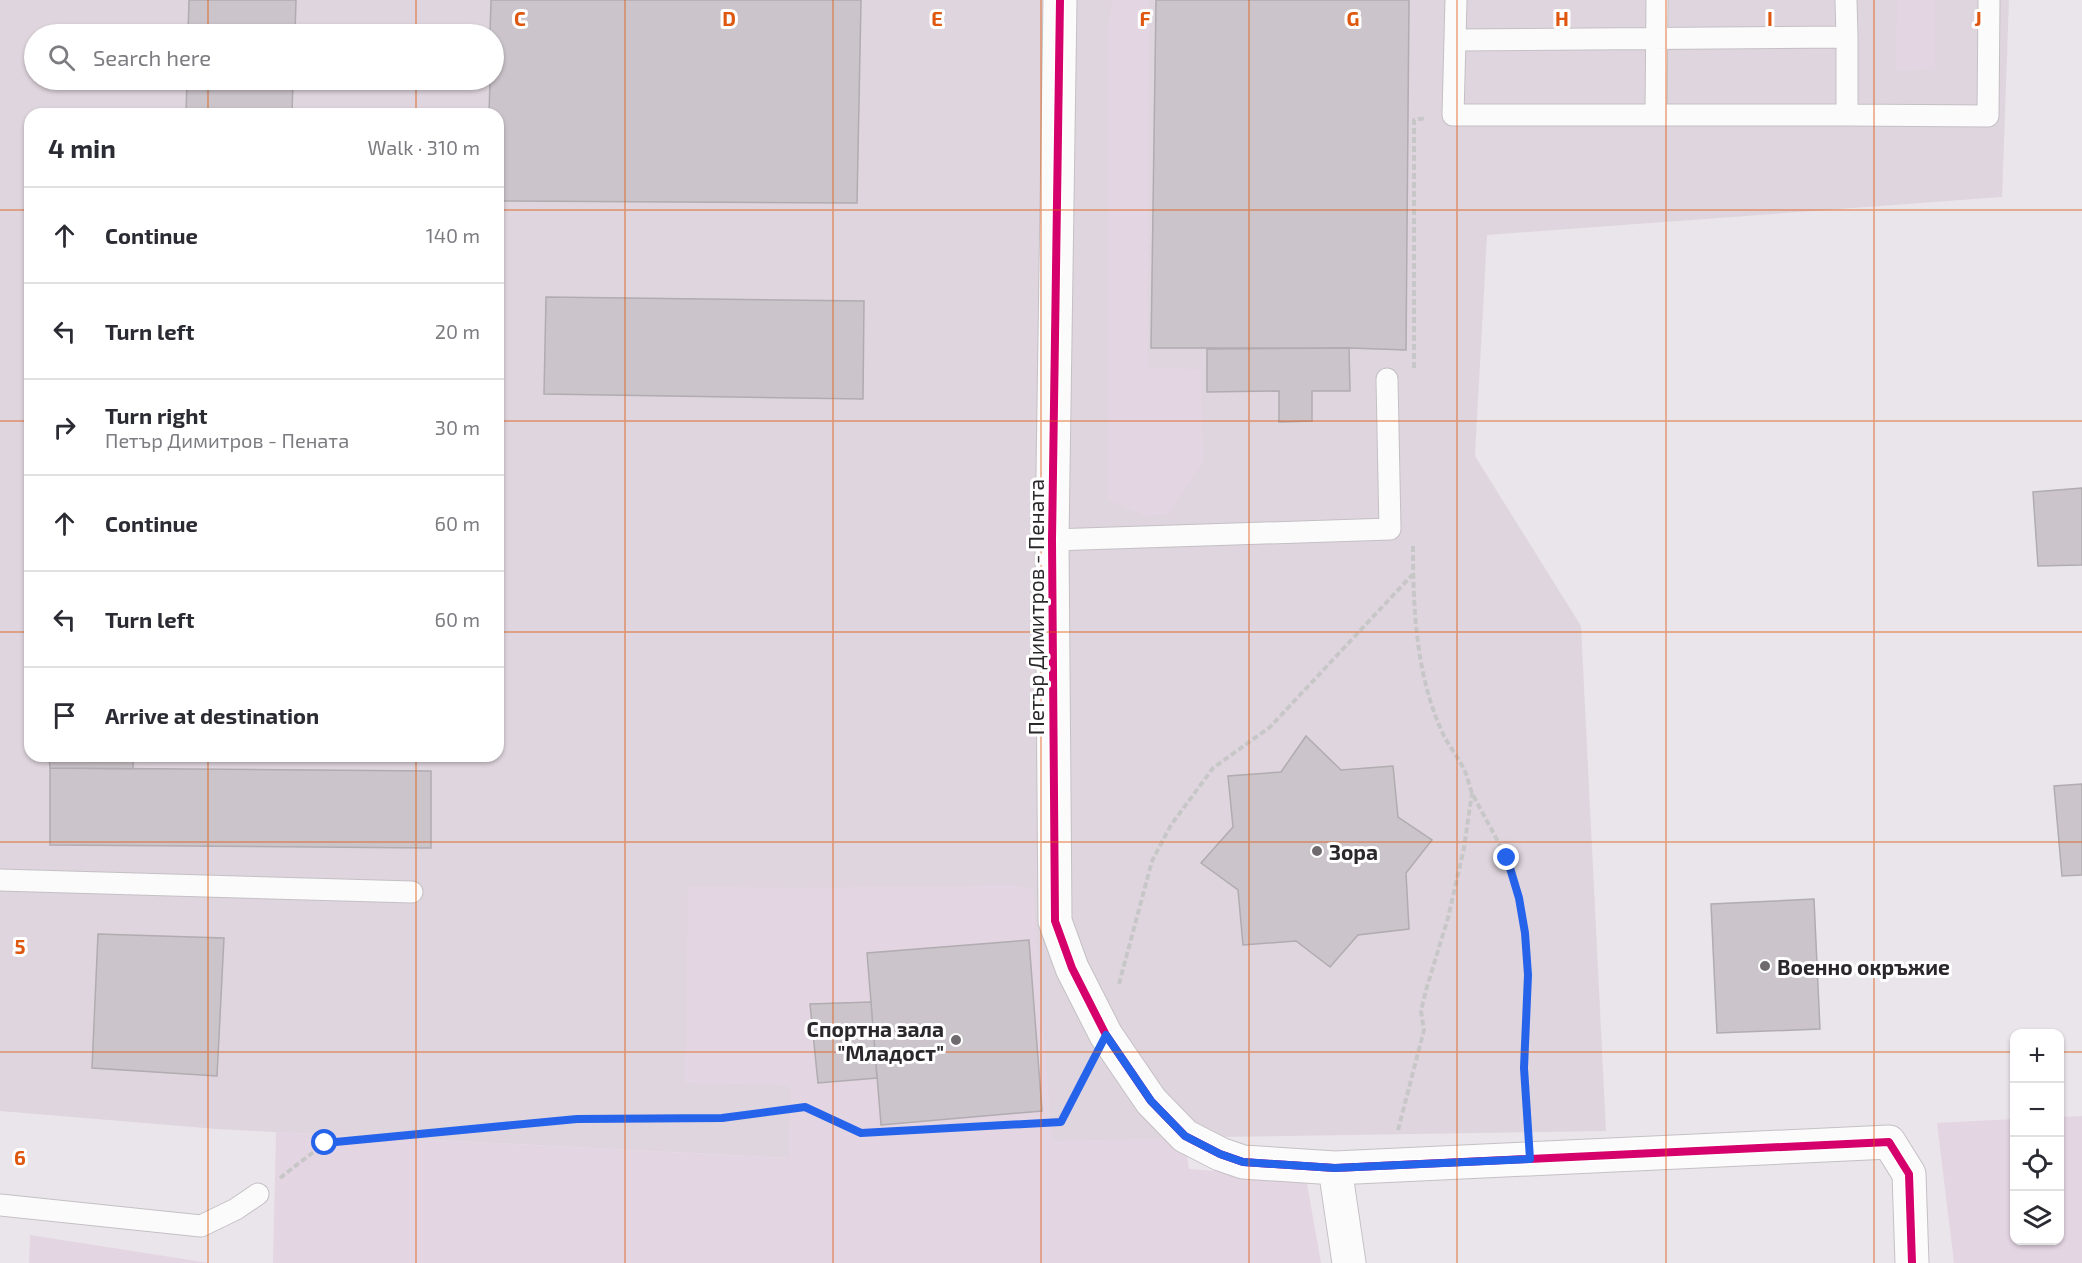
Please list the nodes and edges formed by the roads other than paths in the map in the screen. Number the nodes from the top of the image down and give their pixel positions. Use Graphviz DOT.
graph roads {
  1 [pos="1060,0"];
  2 [pos="1456,0"];
  3 [pos="1658,0"];
  4 [pos="1846,0"];
  5 [pos="1989,0"];
  6 [pos="1847,37"];
  7 [pos="1657,39"];
  8 [pos="1455,40"];
  9 [pos="1656,115"];
  10 [pos="1847,115"];
  11 [pos="1388,379"];
  12 [pos="1052,540"];
  13 [pos="0,880"];
  14 [pos="412,892"];
  15 [pos="1335,1168"];
  16 [pos="258,1194"];
  17 [pos="0,1205"];
  18 [pos="1349,1263"];
  19 [pos="1912,1263"];
  1 -- 12 [label="street, Петър Димитров - Пената"];
  2 -- 8 [label="lane"];
  3 -- 7 [label="lane"];
  4 -- 6 [label="lane"];
  5 -- 10 [label="lane"];
  6 -- 7 [label="lane"];
  6 -- 10 [label="lane"];
  7 -- 8 [label="lane"];
  7 -- 9 [label="lane"];
  8 -- 9 [label="lane"];
  9 -- 10 [label="lane"];
  11 -- 12 [label="lane"];
  12 -- 15 [label="street, Петър Димитров - Пената"];
  13 -- 14 [label="lane"];
  15 -- 18 [label="street"];
  15 -- 19 [label="street, Петър Димитров - Пената"];
  16 -- 17 [label="lane"];
}
